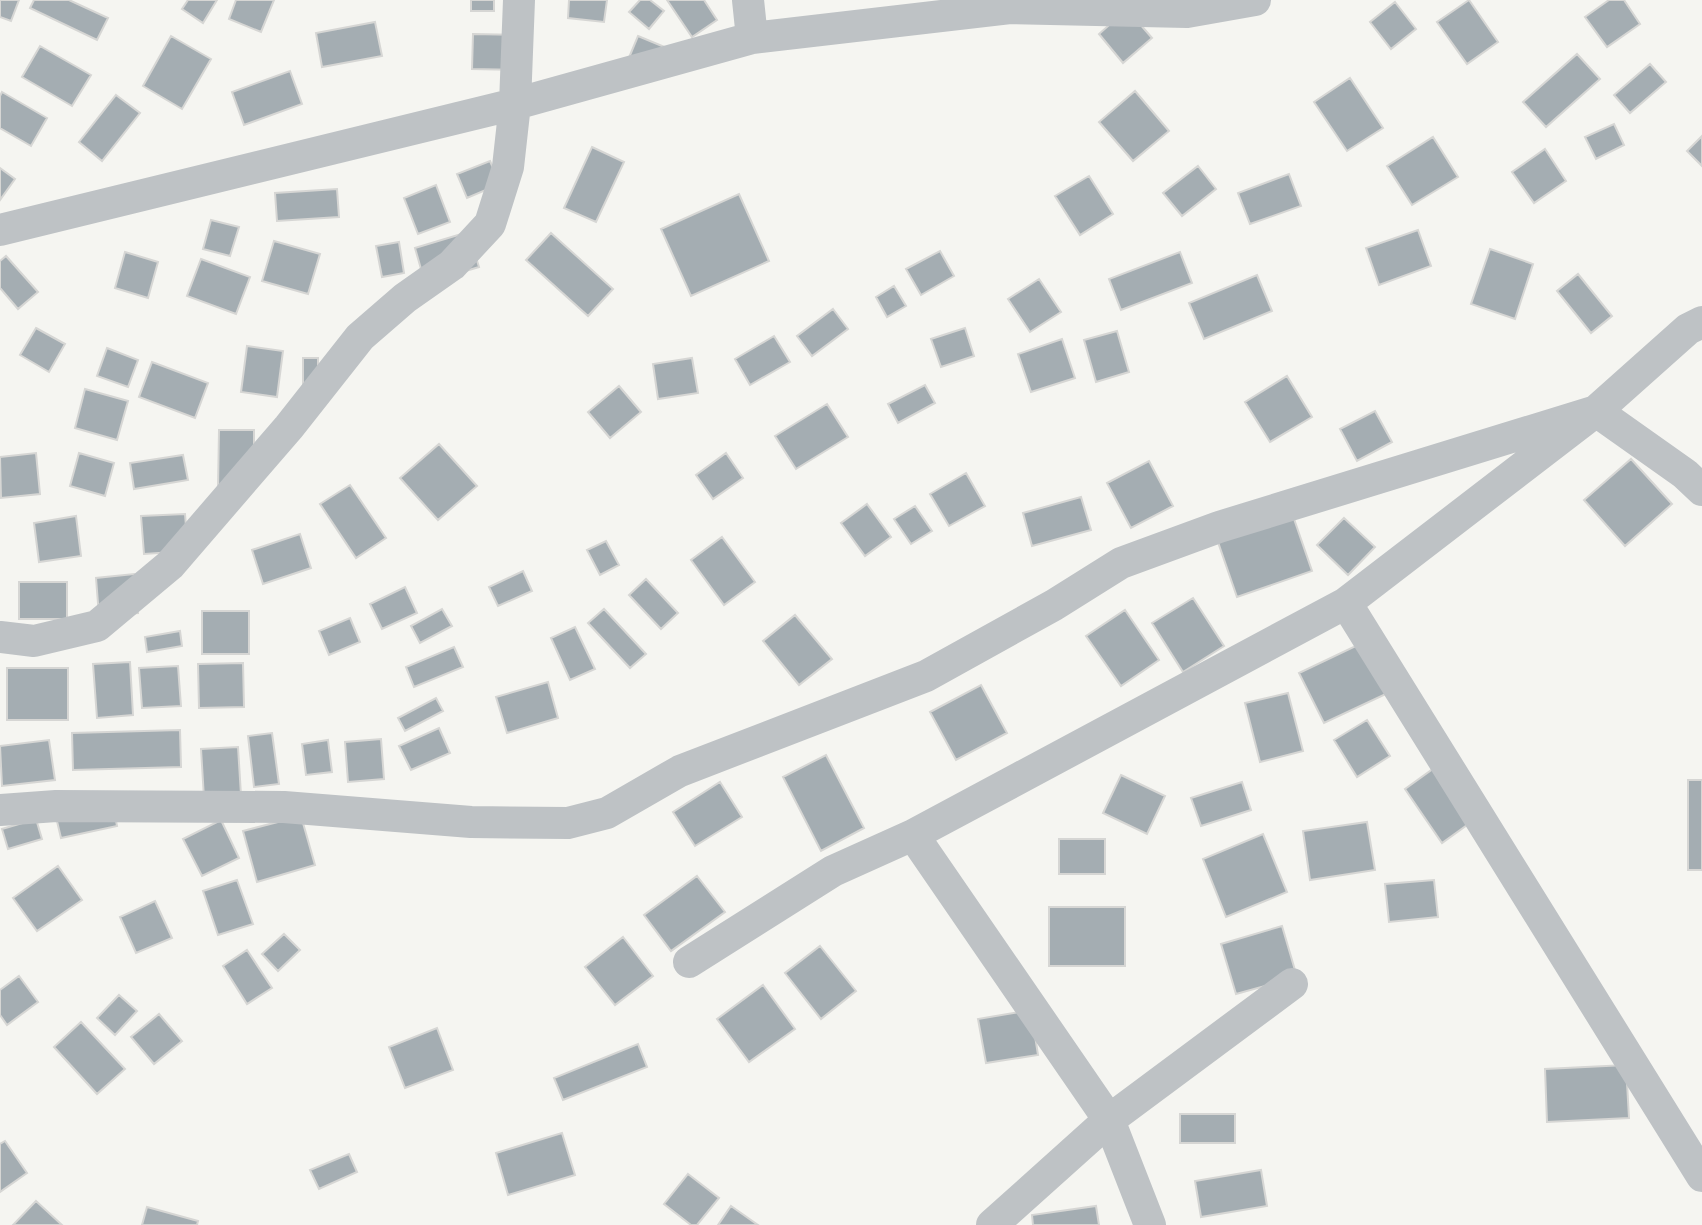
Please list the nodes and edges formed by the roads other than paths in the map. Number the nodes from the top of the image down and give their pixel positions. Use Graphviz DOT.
graph roads {
  1 [pos="519,0"];
  2 [pos="748,0"];
  3 [pos="1255,0"];
  4 [pos="1021,4"];
  5 [pos="752,38"];
  6 [pos="515,104"];
  7 [pos="0,230"];
  8 [pos="1702,322"];
  9 [pos="1596,411"];
  10 [pos="1702,490"];
  11 [pos="1346,603"];
  12 [pos="0,637"];
  13 [pos="0,810"];
  14 [pos="913,835"];
  15 [pos="689,962"];
  16 [pos="1292,984"];
  17 [pos="1109,1120"];
  18 [pos="1702,1177"];
  19 [pos="992,1225"];
  20 [pos="1150,1225"];
  1 -- 6 [label="street"];
  2 -- 5 [label="street"];
  3 -- 4 [label="street"];
  4 -- 5 [label="street"];
  5 -- 6 [label="street"];
  6 -- 7 [label="street"];
  6 -- 12 [label="street"];
  8 -- 9 [label="street"];
  9 -- 10 [label="street"];
  9 -- 11 [label="street"];
  9 -- 13 [label="street"];
  11 -- 14 [label="street"];
  11 -- 18 [label="street"];
  14 -- 15 [label="street"];
  14 -- 17 [label="street"];
  16 -- 17 [label="street"];
  17 -- 19 [label="street"];
  17 -- 20 [label="street"];
}
